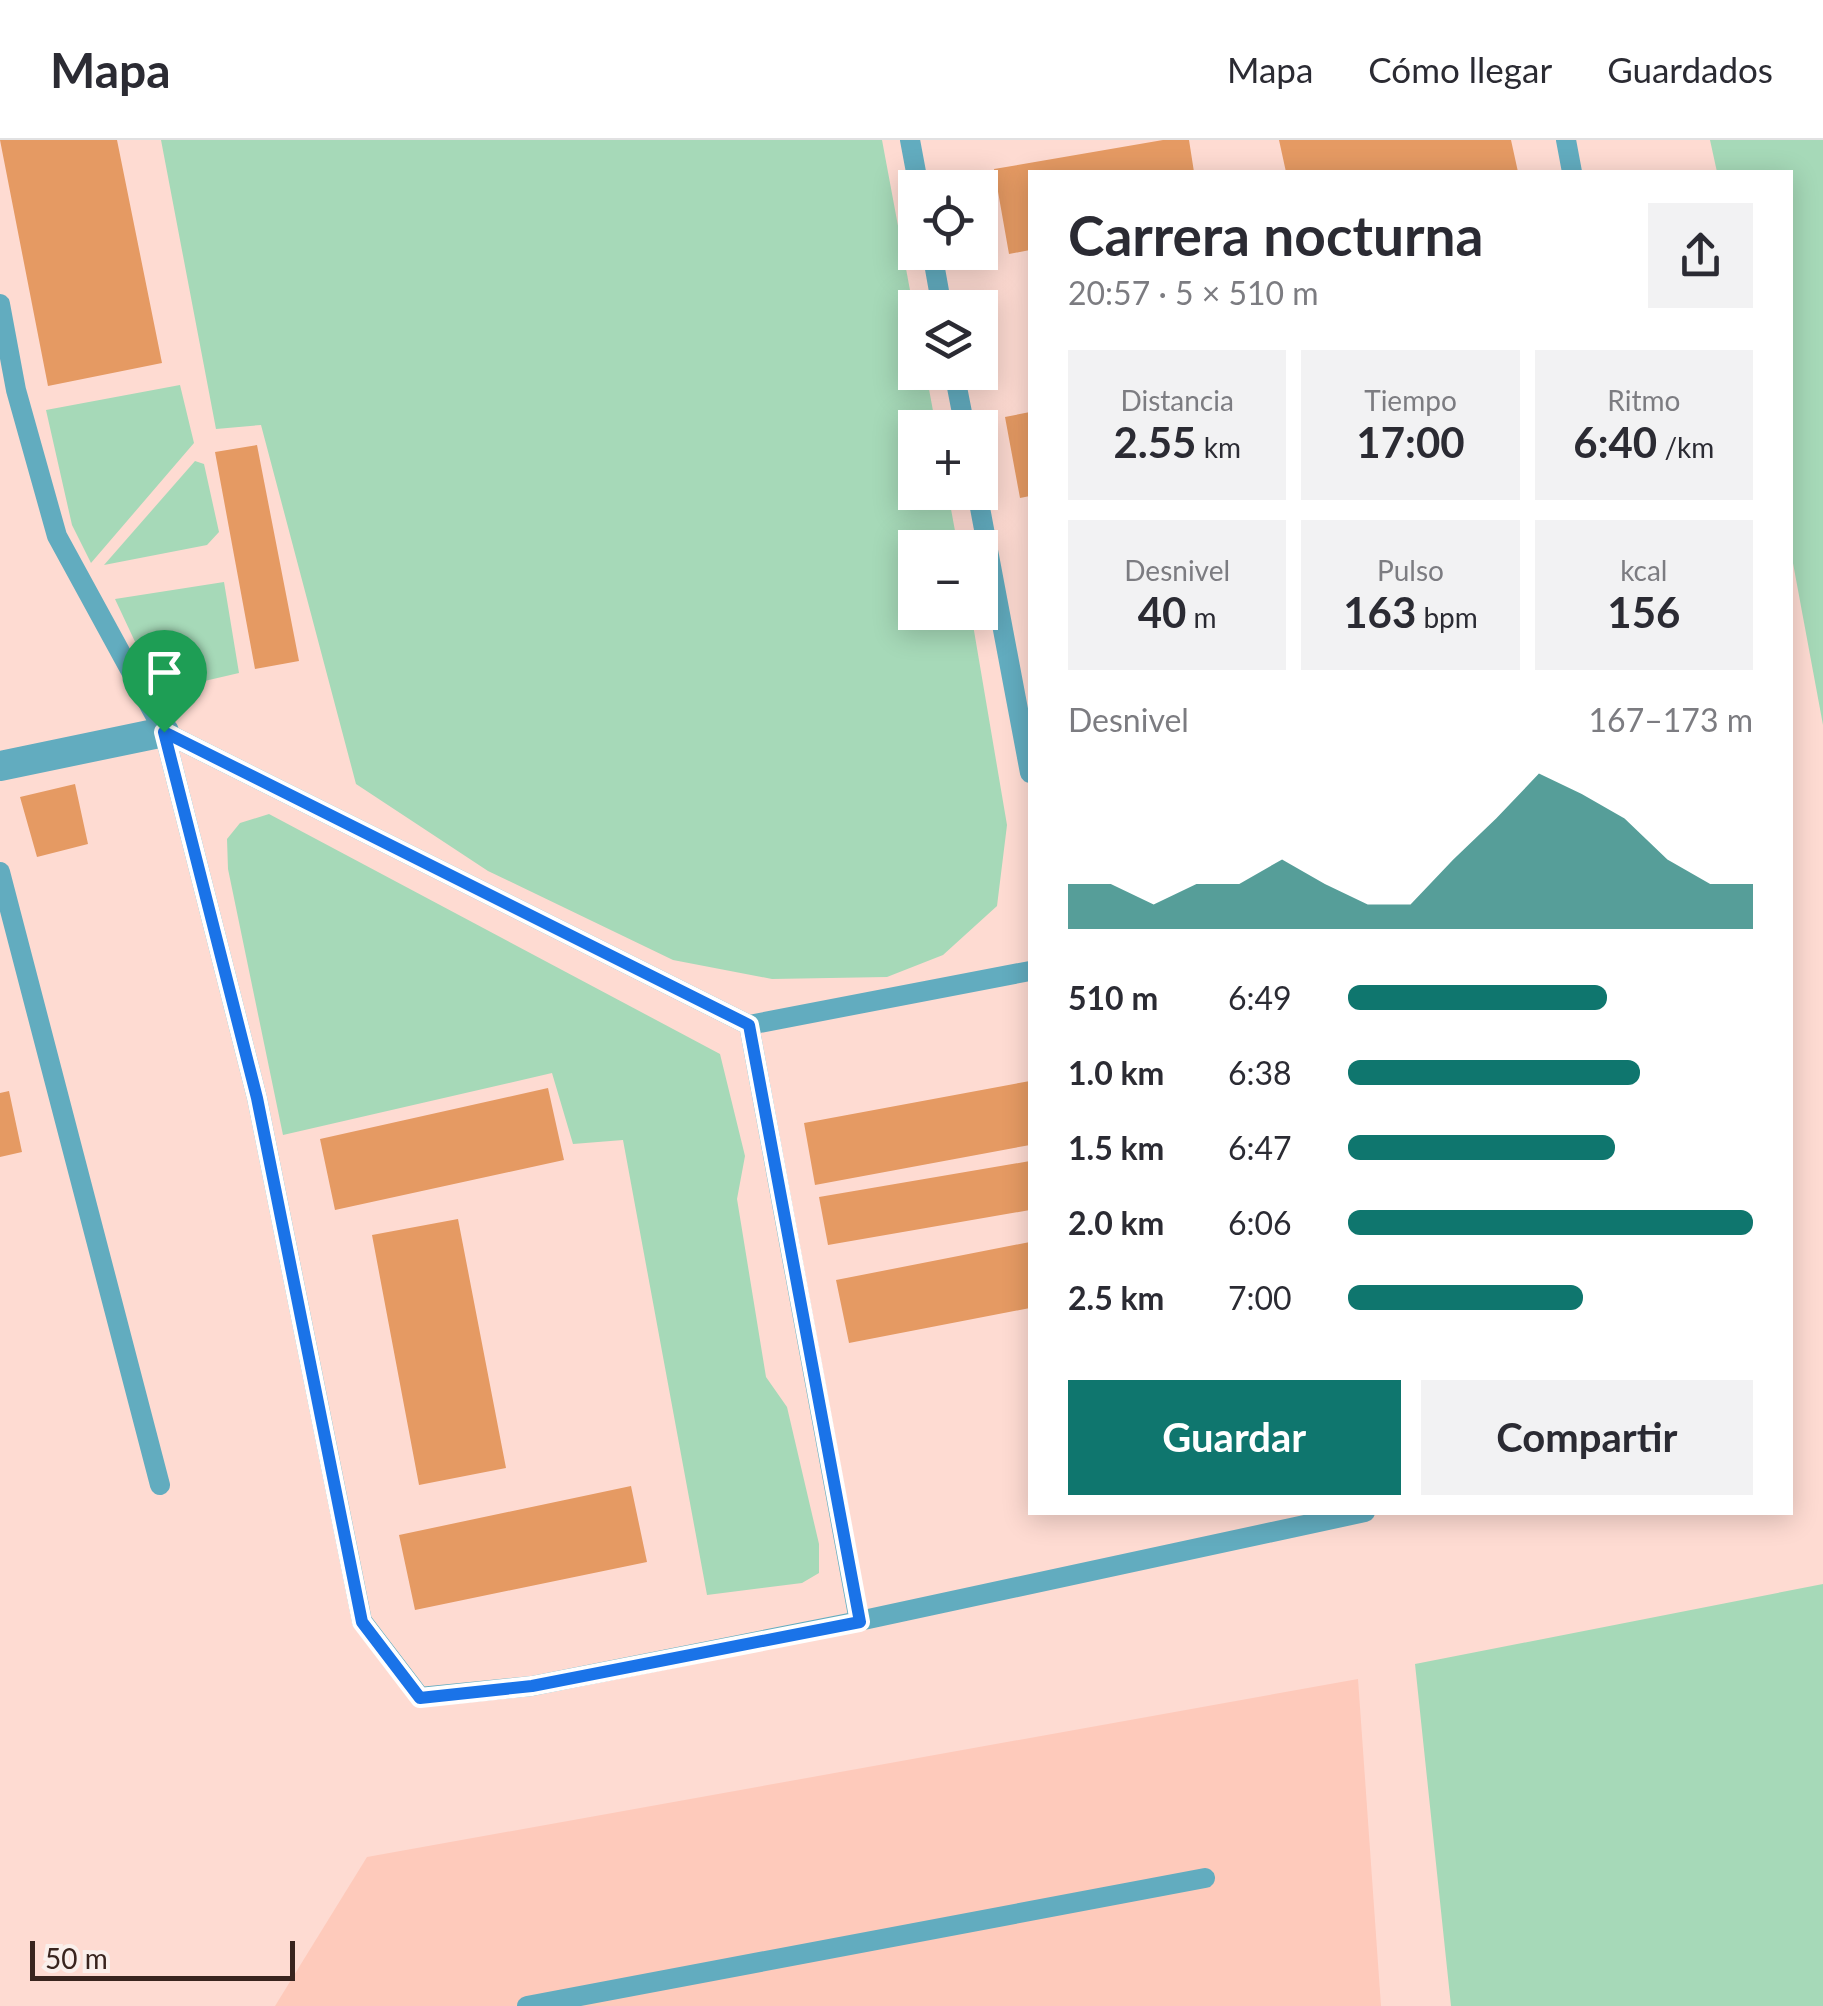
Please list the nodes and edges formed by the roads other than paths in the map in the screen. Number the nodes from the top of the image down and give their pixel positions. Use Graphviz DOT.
graph roads {
  1 [pos="910,140"];
  2 [pos="1566,140"];
  3 [pos="916,170"];
  4 [pos="1572,170"];
  5 [pos="0,304"];
  6 [pos="980,510"];
  7 [pos="164,732"];
  8 [pos="1028,761"];
  9 [pos="0,766"];
  10 [pos="0,872"];
  11 [pos="5,911"];
  12 [pos="1028,971"];
  13 [pos="749,1025"];
  14 [pos="160,1485"];
  15 [pos="1351,1515"];
  16 [pos="860,1622"];
  17 [pos="1205,1878"];
  18 [pos="647,1983"];
  19 [pos="527,2006"];
  20 [pos="651,2006"];
  1 -- 3 [label="lane"];
  2 -- 4 [label="lane"];
  5 -- 7 [label="lane"];
  6 -- 8 [label="lane"];
  7 -- 9 [label="street"];
  7 -- 13 [label="lane"];
  7 -- 16 [label="lane"];
  10 -- 11 [label="lane"];
  11 -- 14 [label="lane"];
  12 -- 13 [label="lane"];
  13 -- 16 [label="lane"];
  15 -- 16 [label="lane"];
  17 -- 18 [label="lane"];
  18 -- 19 [label="lane"];
  18 -- 20 [label="lane"];
}
